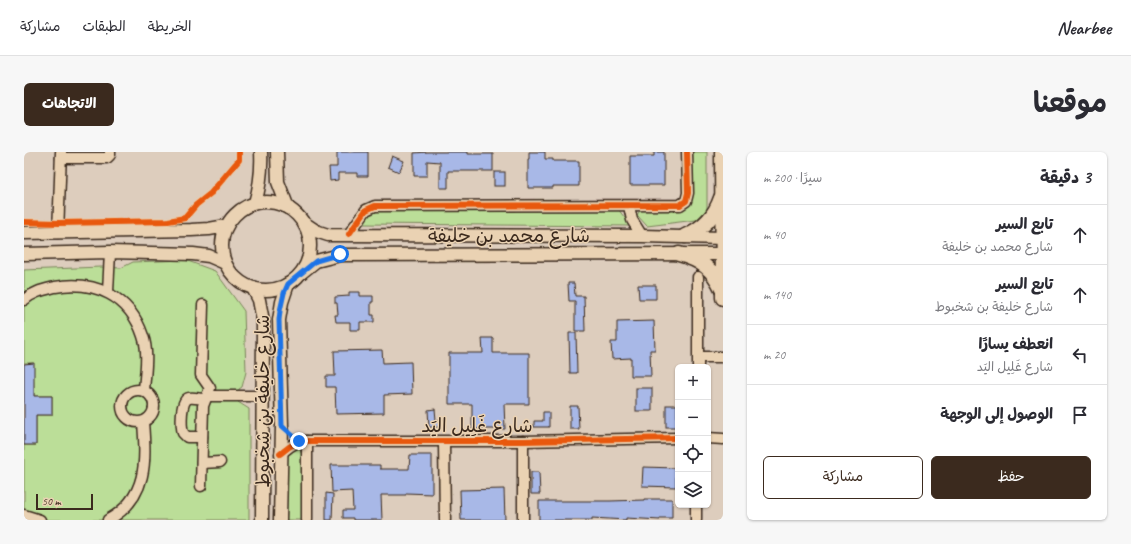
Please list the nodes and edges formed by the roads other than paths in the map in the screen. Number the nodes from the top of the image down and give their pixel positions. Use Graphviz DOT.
graph roads {
  1 [pos="110,152"];
  2 [pos="261,152"];
  3 [pos="277,152"];
  4 [pos="688,152"];
  5 [pos="722,152"];
  6 [pos="61,155"];
  7 [pos="722,192"];
  8 [pos="255,203"];
  9 [pos="629,206"];
  10 [pos="288,208"];
  11 [pos="304,223"];
  12 [pos="226,226"];
  13 [pos="24,233"];
  14 [pos="58,233"];
  15 [pos="349,234"];
  16 [pos="642,236"];
  17 [pos="685,236"];
  18 [pos="723,238"];
  19 [pos="110,252"];
  20 [pos="24,254"];
  21 [pos="679,254"];
  22 [pos="723,254"];
  23 [pos="226,263"];
  24 [pos="301,273"];
  25 [pos="698,277"];
  26 [pos="288,284"];
  27 [pos="253,288"];
  28 [pos="108,292"];
  29 [pos="723,292"];
  30 [pos="723,298"];
  31 [pos="24,300"];
  32 [pos="203,306"];
  33 [pos="723,357"];
  34 [pos="698,362"];
  35 [pos="144,391"];
  36 [pos="263,396"];
  37 [pos="206,398"];
  38 [pos="143,422"];
  39 [pos="282,426"];
  40 [pos="202,437"];
  41 [pos="675,438"];
  42 [pos="711,438"];
  43 [pos="723,439"];
  44 [pos="303,441"];
  45 [pos="444,442"];
  46 [pos="523,442"];
  47 [pos="280,454"];
  48 [pos="220,462"];
  49 [pos="202,463"];
  50 [pos="201,486"];
  51 [pos="696,508"];
  52 [pos="24,515"];
  53 [pos="40,520"];
  54 [pos="108,520"];
  55 [pos="262,520"];
  56 [pos="280,520"];
  57 [pos="307,520"];
  58 [pos="445,520"];
  59 [pos="523,520"];
  60 [pos="696,520"];
  1 -- 6 [label="street"];
  2 -- 8 [label="main road"];
  3 -- 10 [label="main road"];
  4 -- 9 [label="street"];
  5 -- 7 [label="highway"];
  6 -- 14 [label="street"];
  7 -- 17 [label="highway"];
  7 -- 18 [label="highway"];
  8 -- 10 [label="main road"];
  8 -- 12 [label="main road"];
  9 -- 15 [label="street"];
  9 -- 16 [label="street"];
  10 -- 11 [label="main road"];
  11 -- 15 [label="main road, شارع محمد بن خليفة"];
  11 -- 24 [label="main road"];
  12 -- 14 [label="main road"];
  12 -- 23 [label="main road"];
  13 -- 14 [label="main road"];
  15 -- 16 [label="main road, شارع محمد بن خليفة"];
  16 -- 17 [label="main road, شارع محمد بن خليفة"];
  17 -- 18 [label="main road, شارع محمد بن خليفة"];
  18 -- 22 [label="highway"];
  19 -- 20 [label="main road"];
  19 -- 23 [label="main road"];
  19 -- 28 [label="street"];
  21 -- 22 [label="main road, شارع محمد بن خليفة"];
  21 -- 24 [label="main road, شارع محمد بن خليفة"];
  21 -- 29 [label="highway"];
  22 -- 29 [label="highway"];
  23 -- 27 [label="main road"];
  24 -- 26 [label="main road"];
  25 -- 34 [label="street"];
  26 -- 27 [label="main road"];
  26 -- 39 [label="main road, شارع خليفة بن شخبوط"];
  27 -- 36 [label="main road, شارع خليفة بن شخبوط"];
  28 -- 31 [label="street"];
  28 -- 35 [label="street"];
  29 -- 30 [label="highway"];
  32 -- 37 [label="street"];
  33 -- 34 [label="street"];
  35 -- 38 [label="street"];
  35 -- 38 [label="street"];
  36 -- 37 [label="street"];
  36 -- 55 [label="main road, شارع خليفة بن شخبوط"];
  37 -- 40 [label="street"];
  37 -- 40 [label="street"];
  38 -- 54 [label="street"];
  39 -- 44 [label="street"];
  39 -- 47 [label="main road, شارع خليفة بن شخبوط"];
  40 -- 49 [label="street"];
  41 -- 46 [label="street, شارع غَلِيل اليَد"];
  42 -- 43 [label="street"];
  44 -- 45 [label="street, شارع غَلِيل اليَد"];
  44 -- 47 [label="street"];
  44 -- 57 [label="street"];
  45 -- 46 [label="street, شارع غَلِيل اليَد"];
  45 -- 58 [label="street"];
  46 -- 59 [label="street"];
  47 -- 56 [label="main road, شارع خليفة بن شخبوط"];
  48 -- 49 [label="street"];
  49 -- 50 [label="street"];
  51 -- 60 [label="street"];
  52 -- 53 [label="street"];
}
